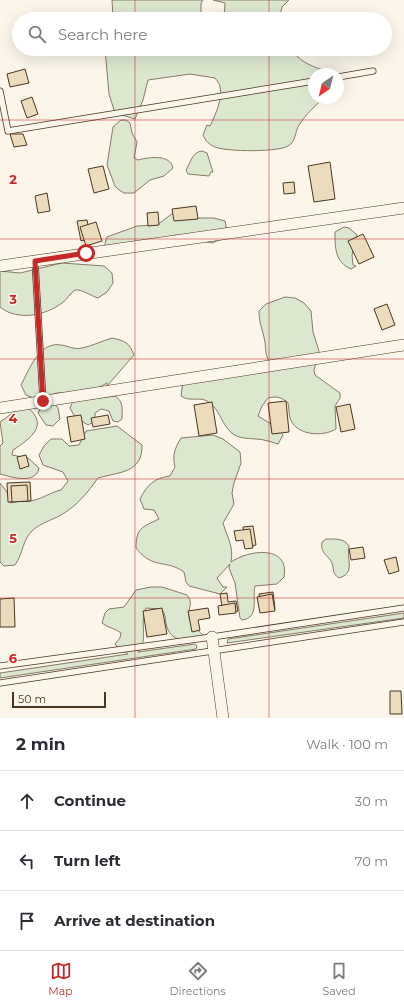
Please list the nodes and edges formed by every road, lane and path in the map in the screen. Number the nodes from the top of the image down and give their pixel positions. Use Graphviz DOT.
graph roads {
  1 [pos="373,71"];
  2 [pos="344,76"];
  3 [pos="308,82"];
  4 [pos="0,91"];
  5 [pos="404,208"];
  6 [pos="35,261"];
  7 [pos="0,266"];
  8 [pos="404,345"];
  9 [pos="43,401"];
  10 [pos="0,408"];
  11 [pos="404,608"];
  12 [pos="404,622"];
  13 [pos="212,637"];
  14 [pos="214,651"];
  15 [pos="0,666"];
  16 [pos="0,683"];
  17 [pos="223,718"];
  1 -- 2 [label="lane"];
  3 -- 4 [label="lane"];
  5 -- 6 [label="street"];
  6 -- 7 [label="street"];
  6 -- 9 [label="lane"];
  8 -- 9 [label="street"];
  9 -- 10 [label="street"];
  11 -- 13 [label="lane"];
  12 -- 14 [label="lane"];
  13 -- 14 [label="street"];
  13 -- 15 [label="lane"];
  14 -- 16 [label="lane"];
  14 -- 17 [label="street"];
}
